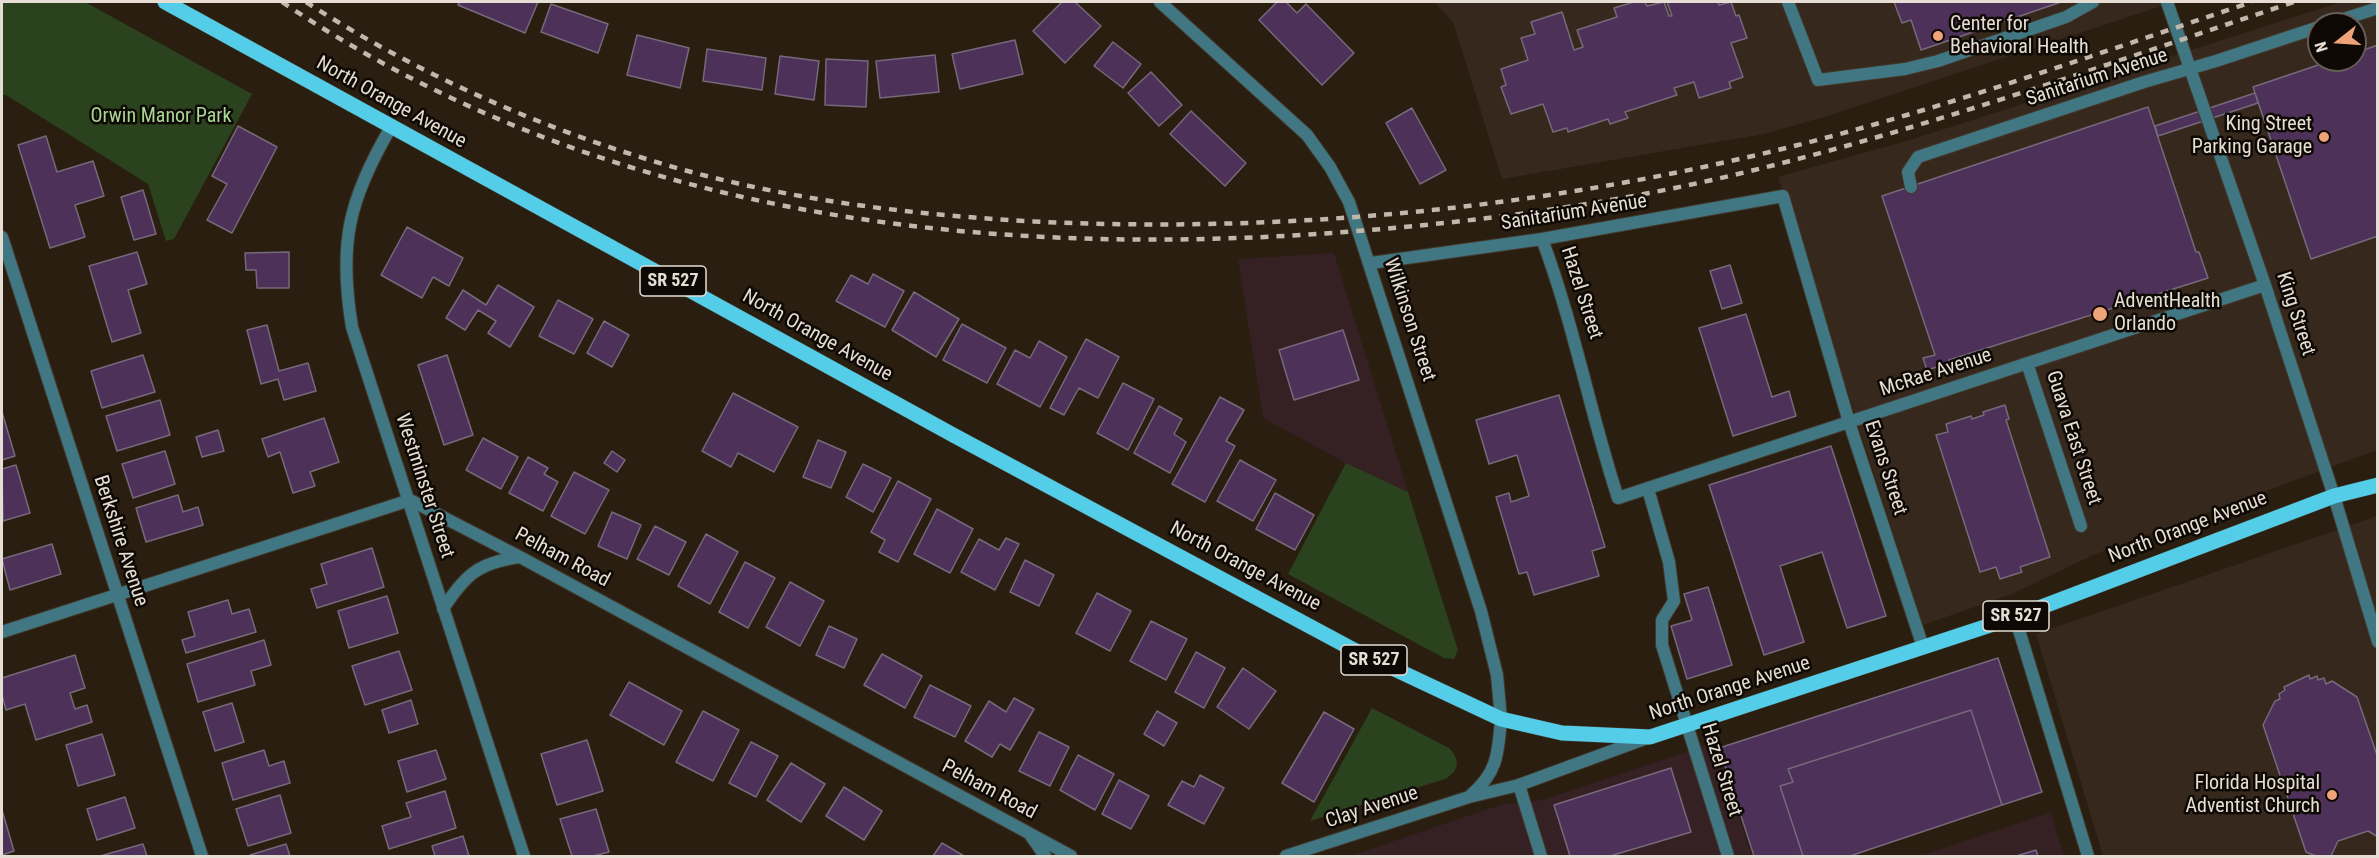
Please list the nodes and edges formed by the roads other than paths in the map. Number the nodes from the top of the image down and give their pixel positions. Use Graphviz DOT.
graph roads {
  1 [pos="165,2"];
  2 [pos="1160,2"];
  3 [pos="1788,2"];
  4 [pos="2093,2"];
  5 [pos="2167,2"];
  6 [pos="2307,31"];
  7 [pos="2189,69"];
  8 [pos="391,127"];
  9 [pos="1911,187"];
  10 [pos="1783,196"];
  11 [pos="2,237"];
  12 [pos="1542,239"];
  13 [pos="1371,263"];
  14 [pos="2265,285"];
  15 [pos="2027,363"];
  16 [pos="1849,422"];
  17 [pos="2378,485"];
  18 [pos="1648,489"];
  19 [pos="2334,496"];
  20 [pos="1618,498"];
  21 [pos="410,500"];
  22 [pos="2081,526"];
  23 [pos="520,557"];
  24 [pos="117,595"];
  25 [pos="443,609"];
  26 [pos="2015,617"];
  27 [pos="2,632"];
  28 [pos="2378,642"];
  29 [pos="1923,647"];
  30 [pos="1501,719"];
  31 [pos="1687,727"];
  32 [pos="1650,737"];
  33 [pos="1519,785"];
  34 [pos="1469,797"];
  35 [pos="1028,833"];
  36 [pos="202,856"];
  37 [pos="524,856"];
  38 [pos="1045,856"];
  39 [pos="1071,856"];
  40 [pos="1286,856"];
  41 [pos="1541,856"];
  42 [pos="1728,856"];
  43 [pos="2088,856"];
  1 -- 8 [label="main road, North Orange Avenue / SR 527"];
  2 -- 13 [label="street, Wilkinson Street"];
  3 -- 4 [label="street"];
  5 -- 7 [label="street, King Street"];
  6 -- 7 [label="street, Sanitarium Avenue"];
  7 -- 9 [label="street, Sanitarium Avenue"];
  7 -- 14 [label="street, King Street"];
  8 -- 21 [label="street, Westminster Street"];
  8 -- 30 [label="main road, North Orange Avenue / SR 527"];
  10 -- 12 [label="street, Sanitarium Avenue"];
  10 -- 16 [label="street, Evans Street"];
  11 -- 24 [label="street, Berkshire Avenue"];
  12 -- 13 [label="street, Sanitarium Avenue"];
  12 -- 20 [label="street, Hazel Street"];
  13 -- 30 [label="street, Wilkinson Street"];
  14 -- 15 [label="street, McRae Avenue"];
  14 -- 19 [label="street, King Street"];
  15 -- 16 [label="street, McRae Avenue"];
  15 -- 22 [label="street, Guava East Street"];
  16 -- 18 [label="street, McRae Avenue"];
  16 -- 29 [label="street, Evans Street"];
  17 -- 19 [label="main road, North Orange Avenue / SR 527"];
  18 -- 20 [label="street, McRae Avenue"];
  18 -- 31 [label="street, Hazel Street"];
  19 -- 26 [label="main road, North Orange Avenue / SR 527"];
  19 -- 28 [label="street, King Street"];
  21 -- 23 [label="street, Pelham Road"];
  21 -- 24 [label="street"];
  21 -- 25 [label="street, Westminster Street"];
  23 -- 25 [label="street"];
  23 -- 35 [label="street, Pelham Road"];
  24 -- 27 [label="street"];
  24 -- 36 [label="street, Berkshire Avenue"];
  25 -- 37 [label="street, Westminster Street"];
  26 -- 29 [label="main road, North Orange Avenue / SR 527"];
  26 -- 43 [label="street"];
  29 -- 31 [label="main road, North Orange Avenue / SR 527"];
  30 -- 32 [label="main road, North Orange Avenue / SR 527"];
  30 -- 34 [label="street, Clay Avenue"];
  31 -- 32 [label="main road, North Orange Avenue / SR 527"];
  31 -- 42 [label="street, Hazel Street"];
  32 -- 33 [label="street, Clay Avenue"];
  33 -- 34 [label="street, Clay Avenue"];
  33 -- 41 [label="street"];
  34 -- 40 [label="street, Clay Avenue"];
  35 -- 38 [label="street"];
  35 -- 39 [label="street, Pelham Road"];
}
